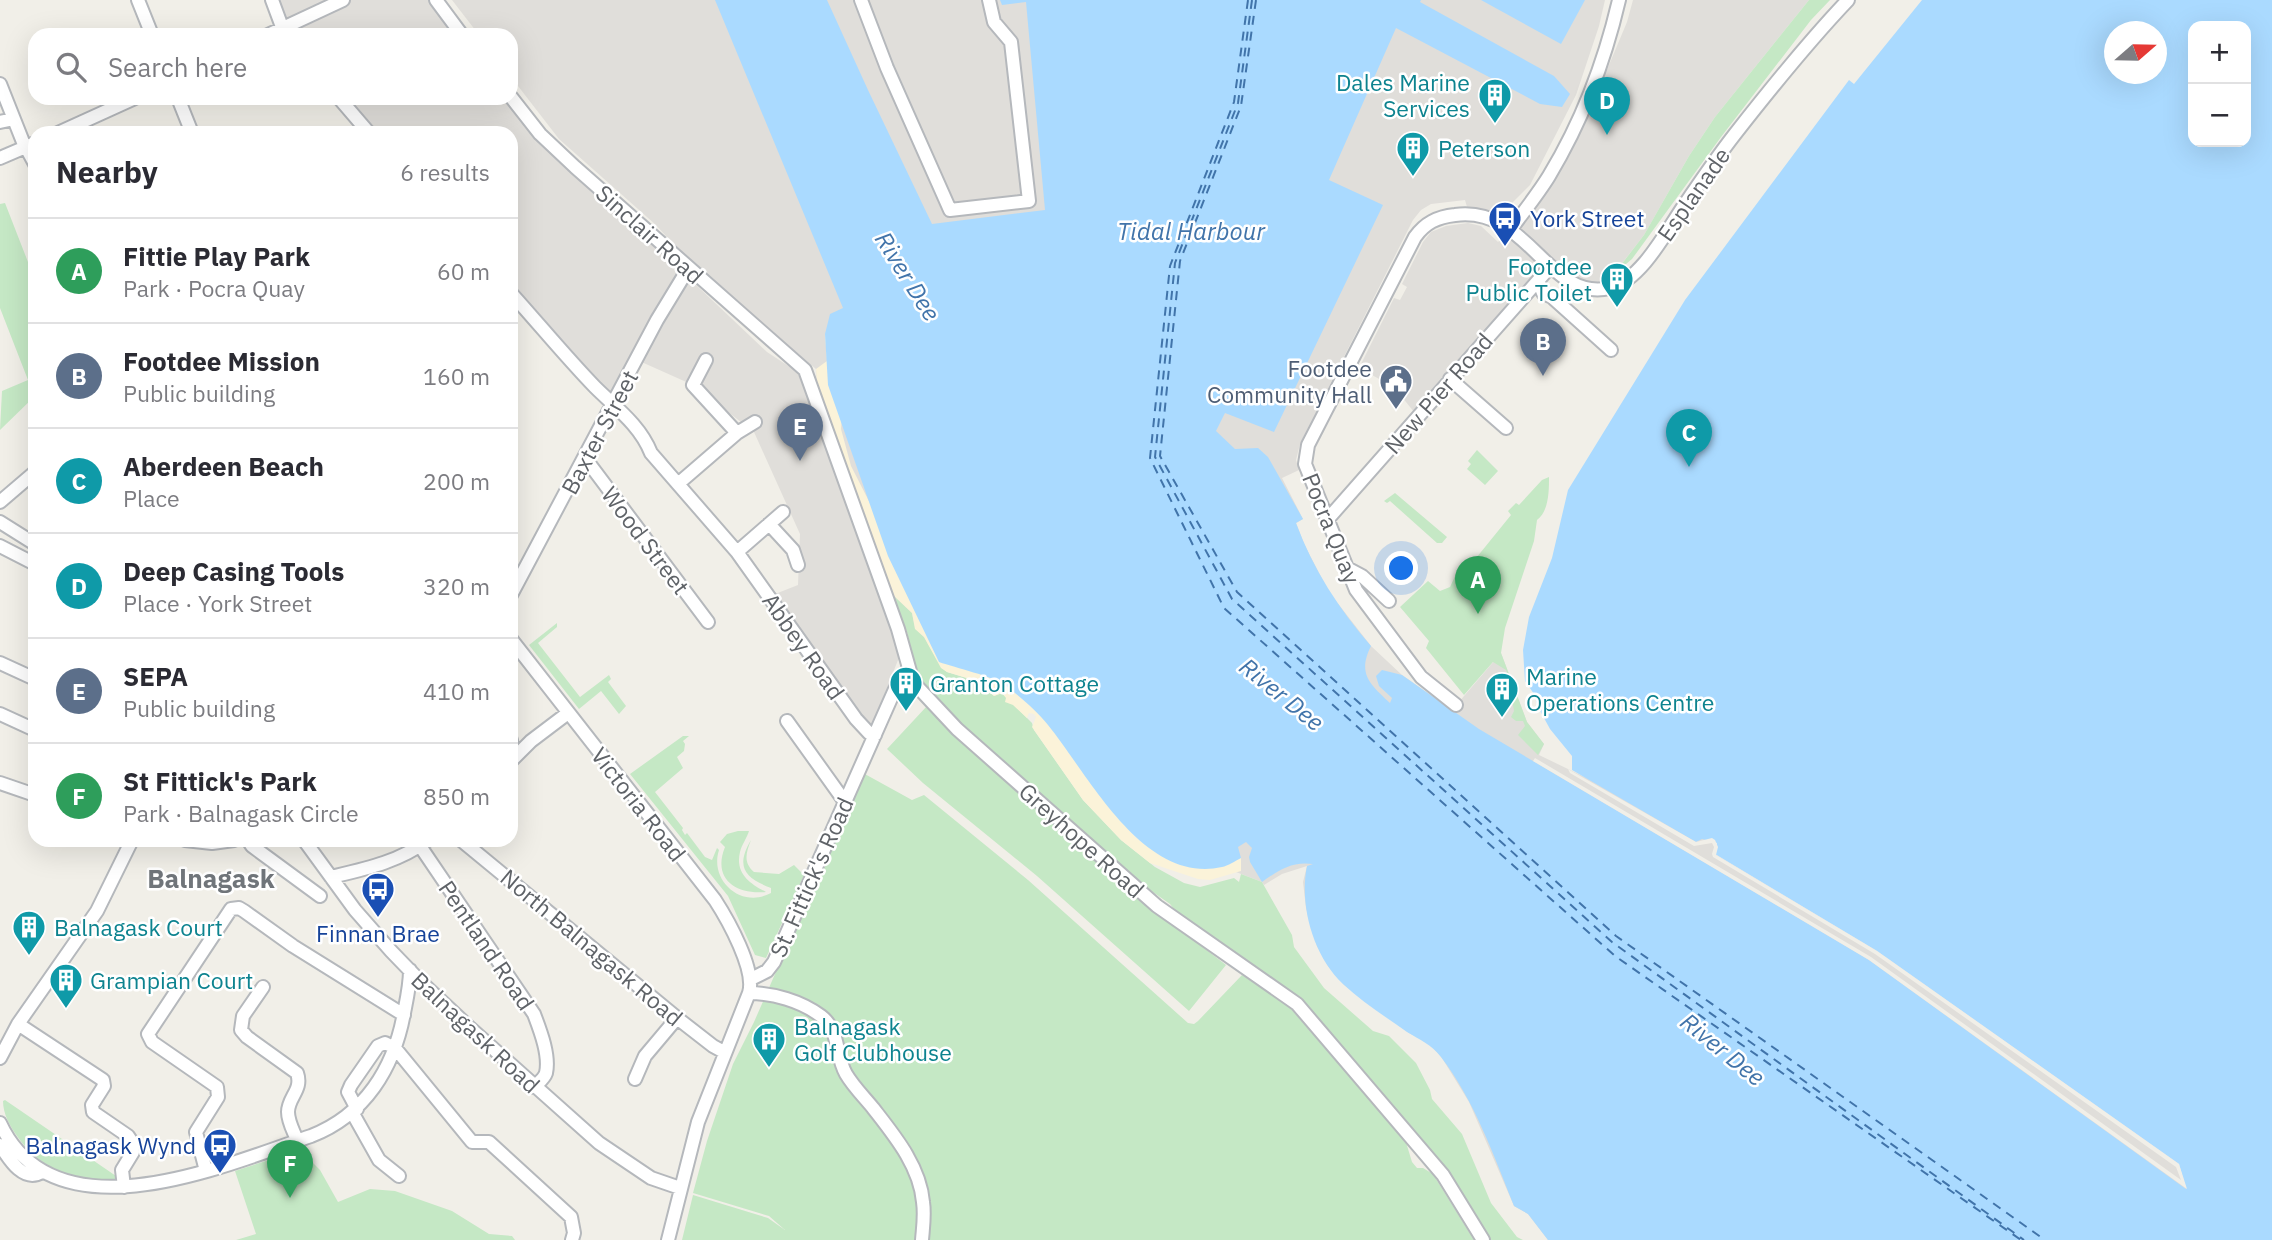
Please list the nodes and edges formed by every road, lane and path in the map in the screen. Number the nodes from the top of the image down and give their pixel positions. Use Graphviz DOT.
graph roads {
  1 [pos="138,0"];
  2 [pos="272,0"];
  3 [pos="343,0"];
  4 [pos="436,0"];
  5 [pos="862,0"];
  6 [pos="989,0"];
  7 [pos="1619,0"];
  8 [pos="1848,0"];
  9 [pos="149,28"];
  10 [pos="282,28"];
  11 [pos="290,28"];
  12 [pos="457,28"];
  13 [pos="0,84"];
  14 [pos="120,105"];
  15 [pos="181,105"];
  16 [pos="345,105"];
  17 [pos="517,105"];
  18 [pos="14,119"];
  19 [pos="0,122"];
  20 [pos="73,126"];
  21 [pos="189,126"];
  22 [pos="363,126"];
  23 [pos="28,140"];
  24 [pos="28,146"];
  25 [pos="0,158"];
  26 [pos="1511,229"];
  27 [pos="1550,267"];
  28 [pos="688,270"];
  29 [pos="1538,281"];
  30 [pos="518,301"];
  31 [pos="1611,350"];
  32 [pos="706,360"];
  33 [pos="797,362"];
  34 [pos="1450,380"];
  35 [pos="614,402"];
  36 [pos="755,422"];
  37 [pos="1506,428"];
  38 [pos="737,433"];
  39 [pos="585,458"];
  40 [pos="28,477"];
  41 [pos="679,483"];
  42 [pos="0,502"];
  43 [pos="783,512"];
  44 [pos="1327,520"];
  45 [pos="0,522"];
  46 [pos="769,524"];
  47 [pos="28,540"];
  48 [pos="0,546"];
  49 [pos="737,552"];
  50 [pos="28,560"];
  51 [pos="798,565"];
  52 [pos="1347,568"];
  53 [pos="518,582"];
  54 [pos="1389,601"];
  55 [pos="708,622"];
  56 [pos="518,648"];
  57 [pos="0,663"];
  58 [pos="909,672"];
  59 [pos="28,676"];
  60 [pos="1456,705"];
  61 [pos="568,713"];
  62 [pos="0,714"];
  63 [pos="787,722"];
  64 [pos="28,727"];
  65 [pos="875,735"];
  66 [pos="518,754"];
  67 [pos="0,783"];
  68 [pos="28,793"];
  69 [pos="845,802"];
  70 [pos="129,847"];
  71 [pos="253,847"];
  72 [pos="309,847"];
  73 [pos="416,847"];
  74 [pos="427,847"];
  75 [pos="469,847"];
  76 [pos="331,877"];
  77 [pos="320,896"];
  78 [pos="410,970"];
  79 [pos="751,979"];
  80 [pos="263,987"];
  81 [pos="749,993"];
  82 [pos="404,1015"];
  83 [pos="677,1018"];
  84 [pos="18,1024"];
  85 [pos="395,1048"];
  86 [pos="724,1052"];
  87 [pos="0,1058"];
  88 [pos="635,1079"];
  89 [pos="534,1087"];
  90 [pos="354,1111"];
  91 [pos="0,1123"];
  92 [pos="298,1140"];
  93 [pos="0,1144"];
  94 [pos="206,1171"];
  95 [pos="42,1172"];
  96 [pos="398,1175"];
  97 [pos="124,1187"];
  98 [pos="680,1188"];
  99 [pos="572,1240"];
  100 [pos="668,1240"];
  101 [pos="922,1240"];
  102 [pos="1483,1240"];
  1 -- 9 [label="street"];
  2 -- 10 [label="street"];
  3 -- 11 [label="street"];
  4 -- 12 [label="street"];
  5 -- 6 [label="street"];
  7 -- 26 [label="street"];
  8 -- 27 [label="street, Esplanade"];
  13 -- 18 [label="street"];
  14 -- 20 [label="street"];
  15 -- 21 [label="street"];
  16 -- 22 [label="street"];
  17 -- 28 [label="street, Sinclair Road"];
  18 -- 19 [label="street"];
  18 -- 23 [label="street"];
  24 -- 25 [label="street"];
  26 -- 27 [label="street, Esplanade"];
  26 -- 44 [label="street, Pocra Quay"];
  27 -- 29 [label="street, New Pier Road"];
  28 -- 33 [label="street, Sinclair Road"];
  28 -- 35 [label="street, Baxter Street"];
  29 -- 31 [label="street"];
  29 -- 34 [label="street, New Pier Road"];
  30 -- 35 [label="street, Abbey Road"];
  32 -- 38 [label="street"];
  33 -- 58 [label="street, Greyhope Road"];
  34 -- 37 [label="street"];
  34 -- 44 [label="street, New Pier Road"];
  35 -- 39 [label="street, Baxter Street"];
  35 -- 41 [label="street, Abbey Road"];
  36 -- 38 [label="street"];
  38 -- 41 [label="street"];
  39 -- 53 [label="street, Baxter Street"];
  39 -- 55 [label="street, Wood Street"];
  40 -- 42 [label="street"];
  41 -- 49 [label="street, Abbey Road"];
  43 -- 46 [label="street"];
  44 -- 52 [label="street, Pocra Quay"];
  45 -- 47 [label="street"];
  46 -- 49 [label="street"];
  46 -- 51 [label="street, Abbey Road"];
  48 -- 50 [label="street"];
  49 -- 65 [label="street, Abbey Road"];
  52 -- 54 [label="street"];
  52 -- 60 [label="street, Pocra Quay"];
  56 -- 61 [label="street, Victoria Road"];
  57 -- 59 [label="street"];
  58 -- 65 [label="street, St. Fittick's Road"];
  58 -- 102 [label="street, Greyhope Road"];
  61 -- 66 [label="street"];
  61 -- 79 [label="street, Victoria Road"];
  62 -- 64 [label="street"];
  63 -- 69 [label="street"];
  65 -- 69 [label="street, St. Fittick's Road"];
  67 -- 68 [label="street"];
  69 -- 79 [label="street, St. Fittick's Road"];
  70 -- 84 [label="street"];
  71 -- 77 [label="street"];
  72 -- 76 [label="street, Balnagask Road"];
  73 -- 76 [label="street"];
  74 -- 89 [label="street, Pentland Road"];
  75 -- 83 [label="street, North Balnagask Road"];
  76 -- 78 [label="street, Balnagask Road"];
  78 -- 82 [label="street"];
  78 -- 89 [label="street, Balnagask Road"];
  79 -- 81 [label="street, St. Fittick's Road"];
  80 -- 92 [label="street"];
  81 -- 86 [label="street, St. Fittick's Road"];
  81 -- 101 [label="street"];
  82 -- 85 [label="street"];
  82 -- 94 [label="street"];
  83 -- 86 [label="street, North Balnagask Road"];
  83 -- 88 [label="street"];
  84 -- 87 [label="street"];
  84 -- 97 [label="street"];
  85 -- 90 [label="street"];
  85 -- 90 [label="street"];
  85 -- 99 [label="street"];
  86 -- 98 [label="street, St. Fittick's Road"];
  89 -- 98 [label="street, Balnagask Road"];
  90 -- 92 [label="street"];
  90 -- 96 [label="street"];
  91 -- 95 [label="street"];
  92 -- 94 [label="street"];
  93 -- 95 [label="street"];
  94 -- 97 [label="street"];
  95 -- 97 [label="street"];
  98 -- 100 [label="street, St. Fittick's Road"];
}
